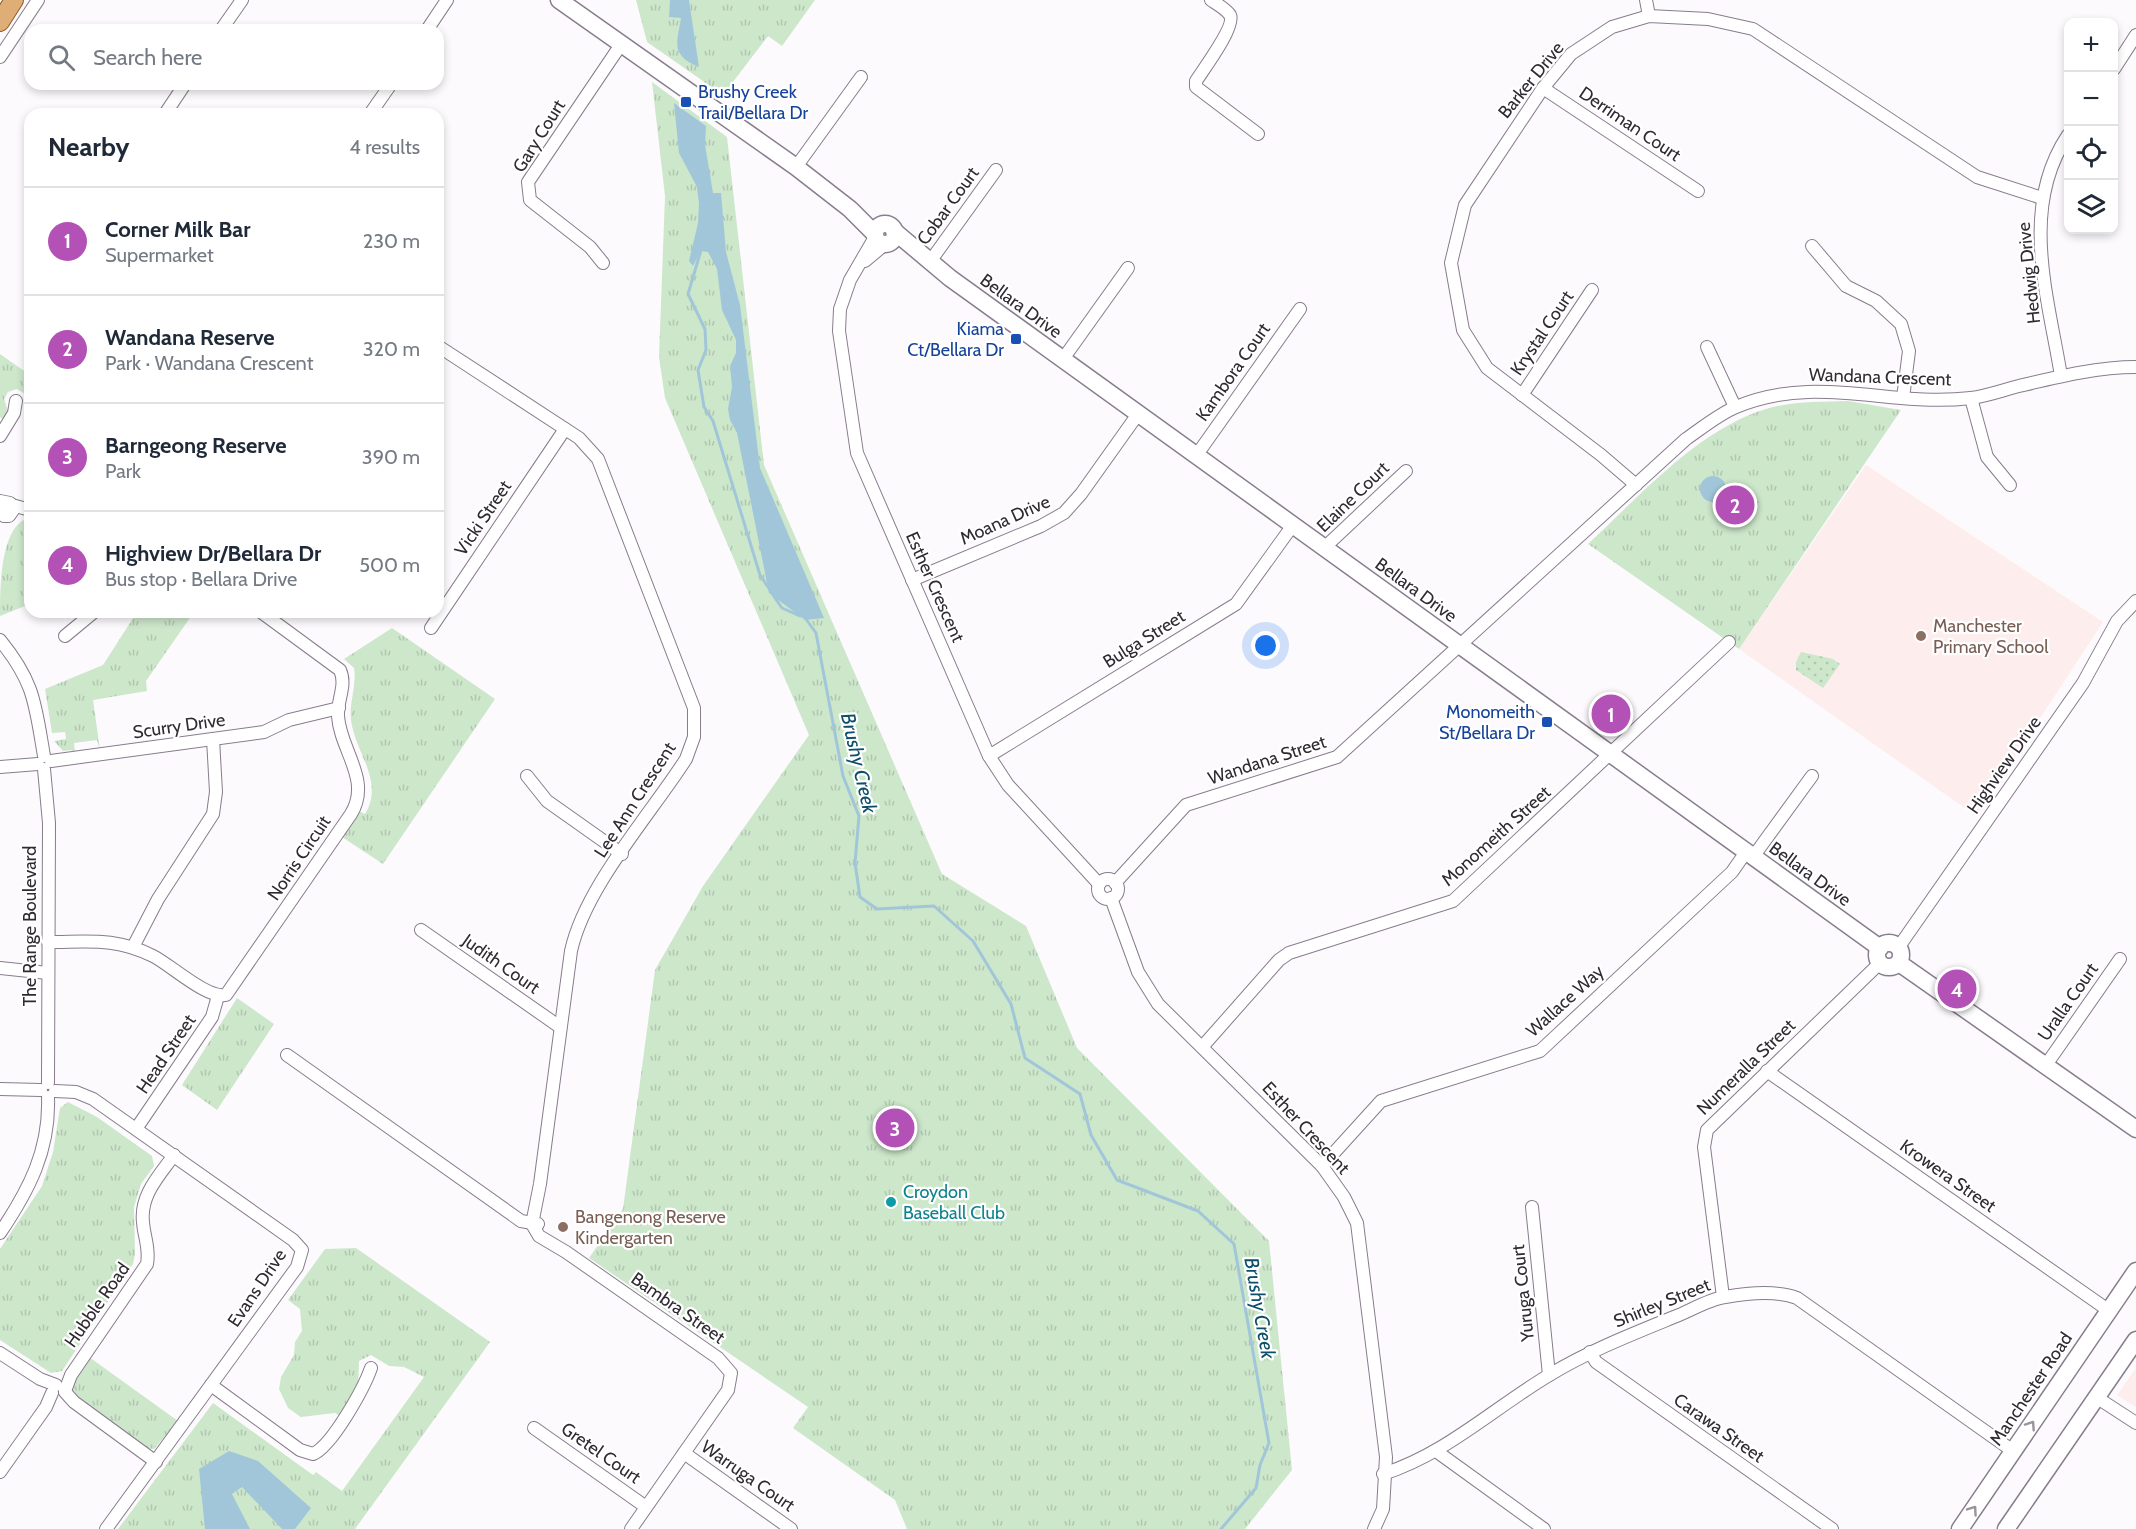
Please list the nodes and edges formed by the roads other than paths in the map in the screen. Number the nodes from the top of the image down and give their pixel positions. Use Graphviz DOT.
graph roads {
  1 [pos="38,0"];
  2 [pos="242,0"];
  3 [pos="447,0"];
  4 [pos="559,0"];
  5 [pos="1211,0"];
  6 [pos="1646,0"];
  7 [pos="1649,16"];
  8 [pos="225,24"];
  9 [pos="431,24"];
  10 [pos="2136,35"];
  11 [pos="622,43"];
  12 [pos="0,57"];
  13 [pos="2118,63"];
  14 [pos="861,77"];
  15 [pos="1543,88"];
  16 [pos="181,90"];
  17 [pos="387,90"];
  18 [pos="169,108"];
  19 [pos="374,108"];
  20 [pos="1258,134"];
  21 [pos="2064,143"];
  22 [pos="796,167"];
  23 [pos="996,170"];
  24 [pos="1698,191"];
  25 [pos="2042,198"];
  26 [pos="883,236"];
  27 [pos="1812,246"];
  28 [pos="929,262"];
  29 [pos="603,263"];
  30 [pos="1128,268"];
  31 [pos="1592,290"];
  32 [pos="1300,309"];
  33 [pos="1707,347"];
  34 [pos="444,350"];
  35 [pos="1063,359"];
  36 [pos="2136,367"];
  37 [pos="2061,376"];
  38 [pos="1522,395"];
  39 [pos="1903,398"];
  40 [pos="1971,398"];
  41 [pos="16,400"];
  42 [pos="1735,407"];
  43 [pos="1138,414"];
  44 [pos="565,429"];
  45 [pos="0,436"];
  46 [pos="1196,456"];
  47 [pos="1406,471"];
  48 [pos="1636,485"];
  49 [pos="2010,485"];
  50 [pos="24,510"];
  51 [pos="4,512"];
  52 [pos="1293,525"];
  53 [pos="1324,548"];
  54 [pos="912,580"];
  55 [pos="2136,601"];
  56 [pos="444,609"];
  57 [pos="87,618"];
  58 [pos="269,618"];
  59 [pos="438,618"];
  60 [pos="431,628"];
  61 [pos="65,636"];
  62 [pos="0,640"];
  63 [pos="1729,642"];
  64 [pos="1460,645"];
  65 [pos="338,711"];
  66 [pos="209,740"];
  67 [pos="1611,755"];
  68 [pos="989,756"];
  69 [pos="44,762"];
  70 [pos="0,766"];
  71 [pos="527,776"];
  72 [pos="1812,776"];
  73 [pos="622,854"];
  74 [pos="1750,855"];
  75 [pos="1115,883"];
  76 [pos="1099,884"];
  77 [pos="1111,898"];
  78 [pos="421,930"];
  79 [pos="48,939"];
  80 [pos="137,949"];
  81 [pos="1899,955"];
  82 [pos="1880,956"];
  83 [pos="2120,958"];
  84 [pos="0,968"];
  85 [pos="48,969"];
  86 [pos="218,996"];
  87 [pos="560,1027"];
  88 [pos="1203,1046"];
  89 [pos="287,1055"];
  90 [pos="2046,1065"];
  91 [pos="1767,1071"];
  92 [pos="0,1089"];
  93 [pos="48,1090"];
  94 [pos="136,1129"];
  95 [pos="2136,1129"];
  96 [pos="174,1155"];
  97 [pos="1322,1166"];
  98 [pos="1532,1206"];
  99 [pos="536,1224"];
  100 [pos="0,1233"];
  101 [pos="2136,1271"];
  102 [pos="1723,1297"];
  103 [pos="2108,1310"];
  104 [pos="2136,1340"];
  105 [pos="1590,1352"];
  106 [pos="0,1353"];
  107 [pos="371,1368"];
  108 [pos="1549,1375"];
  109 [pos="211,1385"];
  110 [pos="58,1392"];
  111 [pos="2096,1397"];
  112 [pos="2136,1423"];
  113 [pos="534,1428"];
  114 [pos="1436,1451"];
  115 [pos="2013,1451"];
  116 [pos="684,1453"];
  117 [pos="156,1461"];
  118 [pos="0,1472"];
  119 [pos="1383,1474"];
  120 [pos="646,1508"];
  121 [pos="106,1529"];
  122 [pos="631,1529"];
  123 [pos="791,1529"];
  124 [pos="1374,1529"];
  125 [pos="1544,1529"];
  126 [pos="1832,1529"];
  127 [pos="1959,1529"];
  128 [pos="2006,1529"];
  1 -- 12 [label="street"];
  2 -- 8 [label="street"];
  3 -- 9 [label="street"];
  4 -- 11 [label="main road, Bellara Drive"];
  5 -- 20 [label="street"];
  6 -- 7 [label="street"];
  7 -- 15 [label="street, Barker Drive"];
  7 -- 25 [label="street, Barker Drive"];
  10 -- 13 [label="street"];
  11 -- 22 [label="main road, Bellara Drive"];
  11 -- 29 [label="street, Gary Court"];
  14 -- 22 [label="street"];
  15 -- 24 [label="street, Derriman Court"];
  15 -- 38 [label="street, Barker Drive"];
  16 -- 18 [label="street"];
  17 -- 19 [label="street"];
  21 -- 25 [label="street, Hedwig Drive"];
  22 -- 26 [label="main road, Bellara Drive"];
  23 -- 28 [label="street, Cobar Court"];
  25 -- 37 [label="street, Hedwig Drive"];
  26 -- 28 [label="main road, Bellara Drive"];
  26 -- 54 [label="street, Esther Crescent"];
  27 -- 39 [label="street"];
  28 -- 35 [label="main road, Bellara Drive"];
  30 -- 35 [label="street"];
  31 -- 38 [label="street, Krystal Court"];
  32 -- 46 [label="street, Kambora Court"];
  33 -- 42 [label="street"];
  34 -- 44 [label="street, Lee Ann Crescent"];
  35 -- 43 [label="main road, Bellara Drive"];
  36 -- 37 [label="street, Wandana Crescent"];
  37 -- 40 [label="street, Wandana Crescent"];
  38 -- 48 [label="street, Barker Drive"];
  39 -- 40 [label="street, Wandana Crescent"];
  39 -- 42 [label="street, Wandana Crescent"];
  40 -- 49 [label="street"];
  41 -- 45 [label="street"];
  42 -- 48 [label="street, Wandana Crescent"];
  43 -- 46 [label="main road, Bellara Drive"];
  43 -- 54 [label="street, Moana Drive"];
  44 -- 56 [label="street, Vicki Street"];
  44 -- 73 [label="street, Lee Ann Crescent"];
  46 -- 52 [label="main road, Bellara Drive"];
  47 -- 53 [label="street, Elaine Court"];
  48 -- 64 [label="street, Wandana Crescent"];
  50 -- 51 [label="street"];
  52 -- 53 [label="main road, Bellara Drive"];
  52 -- 68 [label="street, Bulga Street"];
  53 -- 64 [label="main road, Bellara Drive"];
  54 -- 68 [label="street, Esther Crescent"];
  55 -- 81 [label="street, Highview Drive"];
  57 -- 61 [label="street"];
  58 -- 65 [label="street, Norris Circuit"];
  59 -- 60 [label="street, Vicki Street"];
  62 -- 69 [label="street, The Range Boulevard"];
  63 -- 67 [label="street, Monomeith Street"];
  64 -- 67 [label="main road, Bellara Drive"];
  64 -- 75 [label="street, Wandana Street"];
  65 -- 66 [label="street, Scurry Drive"];
  65 -- 86 [label="street, Norris Circuit"];
  66 -- 69 [label="street, Scurry Drive"];
  66 -- 80 [label="street"];
  67 -- 74 [label="main road, Bellara Drive"];
  67 -- 88 [label="street, Monomeith Street"];
  68 -- 76 [label="street, Esther Crescent"];
  69 -- 70 [label="street, Scurry Drive"];
  69 -- 79 [label="street, The Range Boulevard"];
  71 -- 73 [label="street"];
  72 -- 74 [label="street, Wallace Way"];
  73 -- 87 [label="street, Lee Ann Crescent"];
  74 -- 82 [label="main road, Bellara Drive"];
  74 -- 97 [label="street, Wallace Way"];
  75 -- 76 [label="street"];
  75 -- 77 [label="street"];
  76 -- 77 [label="street"];
  77 -- 88 [label="street, Esther Crescent"];
  78 -- 87 [label="street, Judith Court"];
  79 -- 80 [label="street"];
  79 -- 85 [label="street, The Range Boulevard"];
  80 -- 86 [label="street"];
  81 -- 82 [label="main road"];
  81 -- 90 [label="main road"];
  82 -- 91 [label="street, Numeralla Street"];
  83 -- 90 [label="street, Uralla Court"];
  84 -- 85 [label="street"];
  85 -- 93 [label="street, The Range Boulevard"];
  86 -- 94 [label="street, Head Street"];
  87 -- 99 [label="street, Lee Ann Crescent"];
  88 -- 97 [label="street, Esther Crescent"];
  89 -- 99 [label="street, Bambra Street"];
  90 -- 95 [label="main road"];
  91 -- 102 [label="street, Numeralla Street"];
  91 -- 103 [label="street, Krowera Street"];
  92 -- 93 [label="street"];
  93 -- 94 [label="street, Evans Drive"];
  93 -- 100 [label="street, The Range Boulevard"];
  94 -- 96 [label="street, Evans Drive"];
  96 -- 109 [label="street, Evans Drive"];
  96 -- 110 [label="street, Hubble Road"];
  97 -- 119 [label="street, Esther Crescent"];
  98 -- 108 [label="street, Yuruga Court"];
  99 -- 116 [label="street, Bambra Street"];
  101 -- 103 [label="main road, Manchester Road"];
  102 -- 105 [label="street, Shirley Street"];
  102 -- 115 [label="street, Shirley Street"];
  115 -- 103 [label="main road, Manchester Road, one-way"];
  104 -- 111 [label="main road"];
  105 -- 108 [label="street, Shirley Street"];
  105 -- 126 [label="street, Carawa Street"];
  106 -- 110 [label="street"];
  107 -- 109 [label="street"];
  108 -- 114 [label="street, Shirley Street"];
  109 -- 117 [label="street, Evans Drive"];
  110 -- 117 [label="street"];
  110 -- 118 [label="street, Hubble Road"];
  111 -- 112 [label="street"];
  111 -- 128 [label="main road"];
  113 -- 120 [label="street, Gretel Court"];
  114 -- 119 [label="street, Shirley Street"];
  114 -- 125 [label="street"];
  127 -- 115 [label="main road, Manchester Road, one-way"];
  116 -- 120 [label="street, Bambra Street"];
  116 -- 123 [label="street, Warruga Court"];
  117 -- 121 [label="street, Evans Drive"];
  119 -- 124 [label="street, Esther Crescent"];
  120 -- 122 [label="street, Bambra Street"];
}
